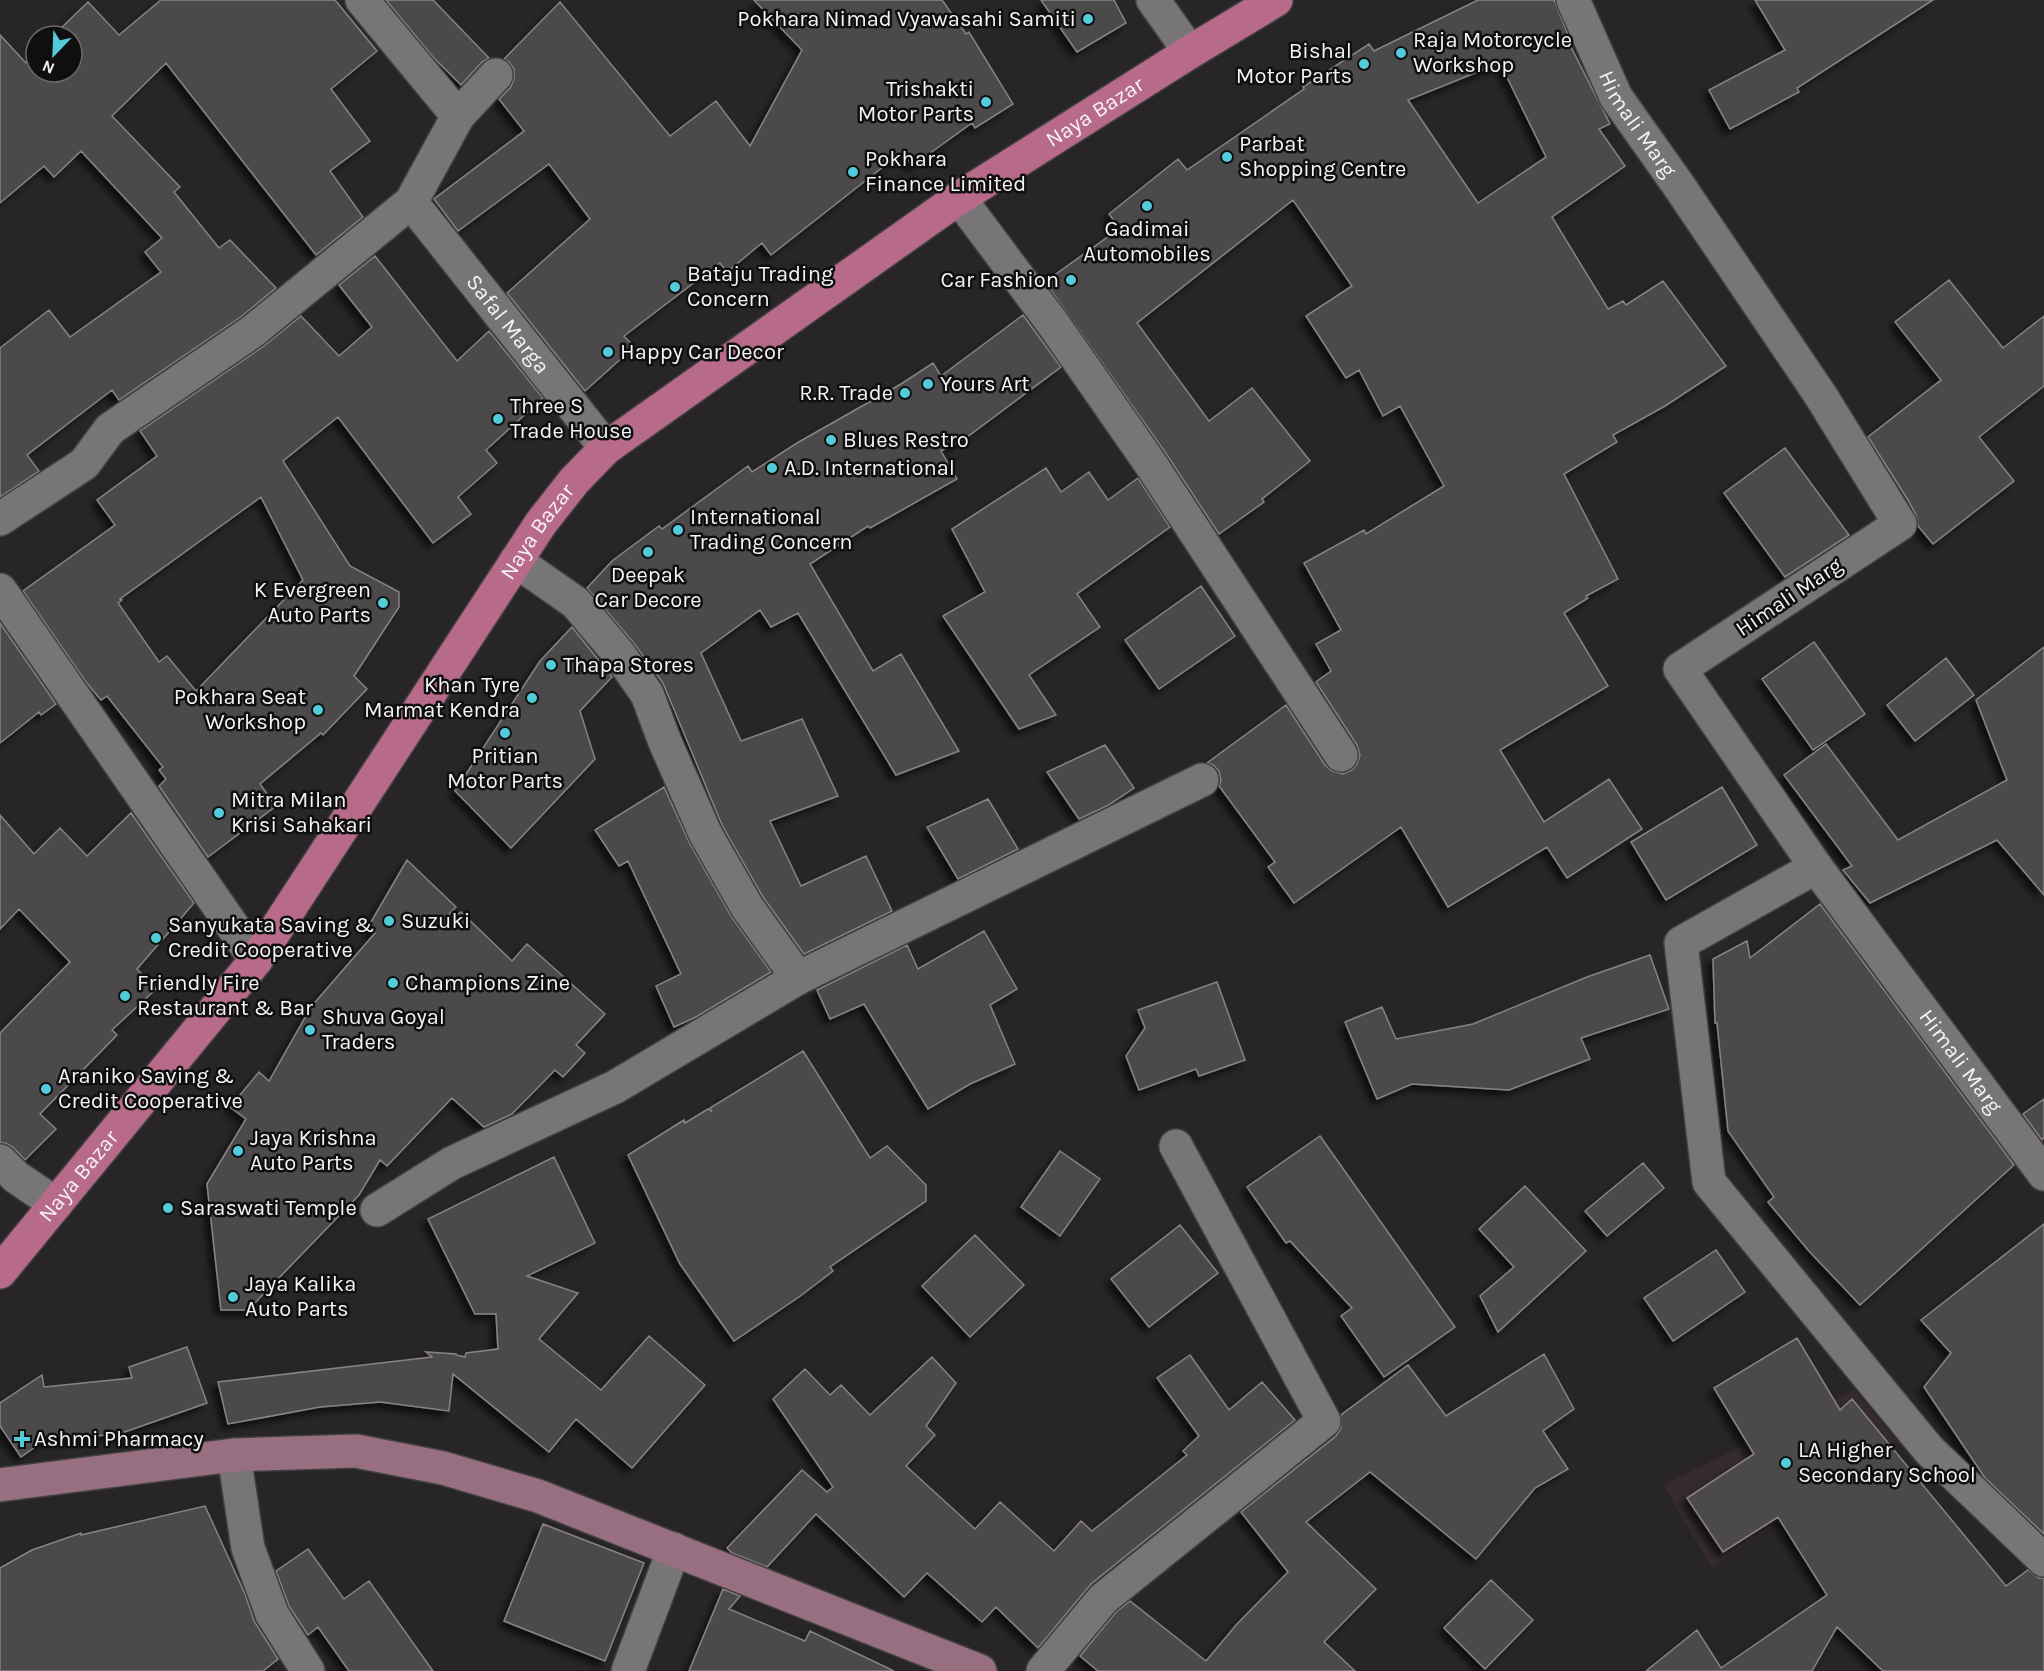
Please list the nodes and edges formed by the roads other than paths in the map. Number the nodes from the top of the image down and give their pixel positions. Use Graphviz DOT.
graph roads {
  1 [pos="362,0"];
  2 [pos="1154,0"];
  3 [pos="1276,0"];
  4 [pos="1573,0"];
  5 [pos="1190,52"];
  6 [pos="496,75"];
  7 [pos="458,116"];
  8 [pos="959,198"];
  9 [pos="411,202"];
  10 [pos="606,448"];
  11 [pos="0,519"];
  12 [pos="516,561"];
  13 [pos="0,590"];
  14 [pos="1341,755"];
  15 [pos="1202,780"];
  16 [pos="1816,867"];
  17 [pos="256,960"];
  18 [pos="798,978"];
  19 [pos="1176,1146"];
  20 [pos="0,1161"];
  21 [pos="2044,1174"];
  22 [pos="56,1204"];
  23 [pos="377,1210"];
  24 [pos="0,1272"];
  25 [pos="234,1455"];
  26 [pos="0,1485"];
  27 [pos="674,1549"];
  28 [pos="2044,1560"];
  29 [pos="308,1671"];
  30 [pos="628,1671"];
  31 [pos="980,1671"];
  32 [pos="1043,1671"];
  1 -- 7 [label="street"];
  2 -- 5 [label="street"];
  3 -- 5 [label="main road, Naya Bazar"];
  4 -- 16 [label="street, Himali Marg"];
  5 -- 8 [label="main road, Naya Bazar"];
  6 -- 7 [label="street"];
  7 -- 9 [label="street"];
  8 -- 10 [label="main road, Naya Bazar"];
  8 -- 14 [label="street"];
  9 -- 10 [label="street, Safal Marga"];
  9 -- 11 [label="street"];
  10 -- 12 [label="main road, Naya Bazar"];
  12 -- 17 [label="main road, Naya Bazar"];
  12 -- 18 [label="street"];
  13 -- 17 [label="street"];
  15 -- 18 [label="street"];
  16 -- 21 [label="street, Himali Marg"];
  16 -- 28 [label="street"];
  17 -- 22 [label="main road, Naya Bazar"];
  18 -- 23 [label="street"];
  19 -- 32 [label="street"];
  20 -- 22 [label="street"];
  22 -- 24 [label="main road, Naya Bazar"];
  25 -- 26 [label="street"];
  25 -- 27 [label="street"];
  25 -- 29 [label="street"];
  27 -- 30 [label="street"];
  27 -- 31 [label="street"];
}
